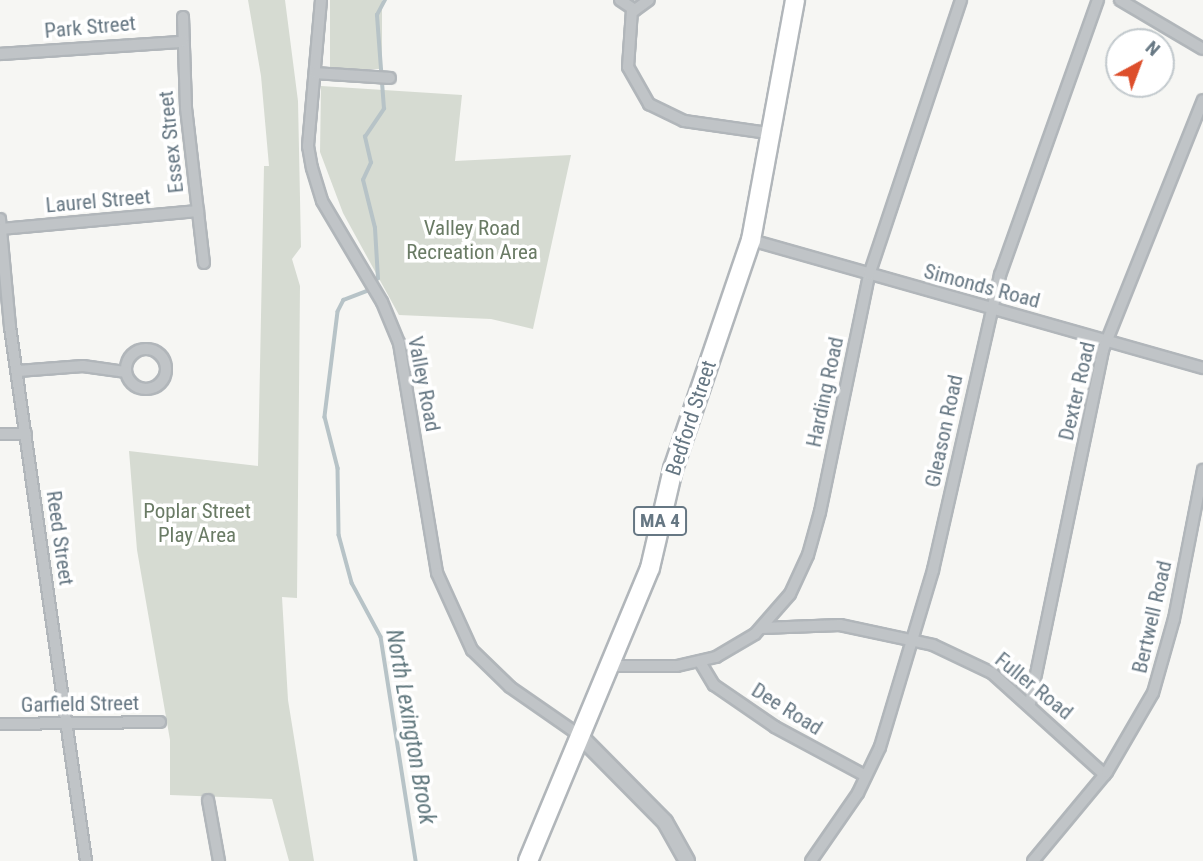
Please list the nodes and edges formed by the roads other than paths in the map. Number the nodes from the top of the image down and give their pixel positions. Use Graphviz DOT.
graph roads {
  1 [pos="321,0"];
  2 [pos="620,0"];
  3 [pos="649,0"];
  4 [pos="795,0"];
  5 [pos="961,0"];
  6 [pos="1098,0"];
  7 [pos="1120,0"];
  8 [pos="632,10"];
  9 [pos="183,17"];
  10 [pos="183,42"];
  11 [pos="1203,49"];
  12 [pos="0,54"];
  13 [pos="315,73"];
  14 [pos="390,78"];
  15 [pos="1203,100"];
  16 [pos="768,133"];
  17 [pos="198,211"];
  18 [pos="0,219"];
  19 [pos="1,229"];
  20 [pos="751,240"];
  21 [pos="204,263"];
  22 [pos="869,275"];
  23 [pos="991,307"];
  24 [pos="1108,341"];
  25 [pos="1203,368"];
  26 [pos="18,372"];
  27 [pos="125,372"];
  28 [pos="0,434"];
  29 [pos="26,434"];
  30 [pos="1203,470"];
  31 [pos="762,628"];
  32 [pos="914,640"];
  33 [pos="700,662"];
  34 [pos="609,666"];
  35 [pos="1030,703"];
  36 [pos="160,722"];
  37 [pos="0,724"];
  38 [pos="68,726"];
  39 [pos="579,735"];
  40 [pos="1105,775"];
  41 [pos="866,776"];
  42 [pos="208,800"];
  43 [pos="86,861"];
  44 [pos="219,861"];
  45 [pos="528,861"];
  46 [pos="687,861"];
  47 [pos="811,861"];
  48 [pos="1033,861"];
  1 -- 13 [label="street, Valley Road"];
  2 -- 8 [label="street"];
  3 -- 8 [label="street"];
  4 -- 16 [label="main road, Bedford Street / MA 4"];
  5 -- 22 [label="street, Harding Road"];
  6 -- 23 [label="street, Gleason Road"];
  7 -- 11 [label="street"];
  8 -- 16 [label="street"];
  9 -- 10 [label="street, Essex Street"];
  10 -- 12 [label="street, Park Street"];
  10 -- 17 [label="street, Essex Street"];
  13 -- 14 [label="street"];
  13 -- 39 [label="street, Valley Road"];
  15 -- 24 [label="street, Dexter Road"];
  16 -- 20 [label="main road, Bedford Street / MA 4"];
  17 -- 19 [label="street, Laurel Street"];
  17 -- 21 [label="street, Essex Street"];
  18 -- 19 [label="street, Reed Street"];
  19 -- 26 [label="street, Reed Street"];
  20 -- 22 [label="street, Simonds Road"];
  20 -- 34 [label="main road, Bedford Street / MA 4"];
  22 -- 23 [label="street, Simonds Road"];
  22 -- 31 [label="street, Harding Road"];
  23 -- 24 [label="street, Simonds Road"];
  23 -- 32 [label="street, Gleason Road"];
  24 -- 25 [label="street, Simonds Road"];
  24 -- 35 [label="street, Dexter Road"];
  26 -- 27 [label="street"];
  26 -- 29 [label="street, Reed Street"];
  28 -- 29 [label="street"];
  29 -- 38 [label="street, Reed Street"];
  30 -- 40 [label="street, Bertwell Road"];
  31 -- 32 [label="street, Fuller Road"];
  31 -- 33 [label="street, Harding Road"];
  32 -- 35 [label="street, Fuller Road"];
  32 -- 41 [label="street, Gleason Road"];
  33 -- 34 [label="street, Harding Road"];
  33 -- 41 [label="street, Dee Road"];
  34 -- 39 [label="main road, Bedford Street / MA 4"];
  35 -- 40 [label="street, Fuller Road"];
  36 -- 38 [label="street, Garfield Street"];
  37 -- 38 [label="street, Garfield Street"];
  38 -- 43 [label="street, Reed Street"];
  39 -- 45 [label="main road, Bedford Street / MA 4"];
  39 -- 46 [label="street"];
  40 -- 48 [label="street, Bertwell Road"];
  41 -- 47 [label="street, Gleason Road"];
  42 -- 44 [label="street"];
}
